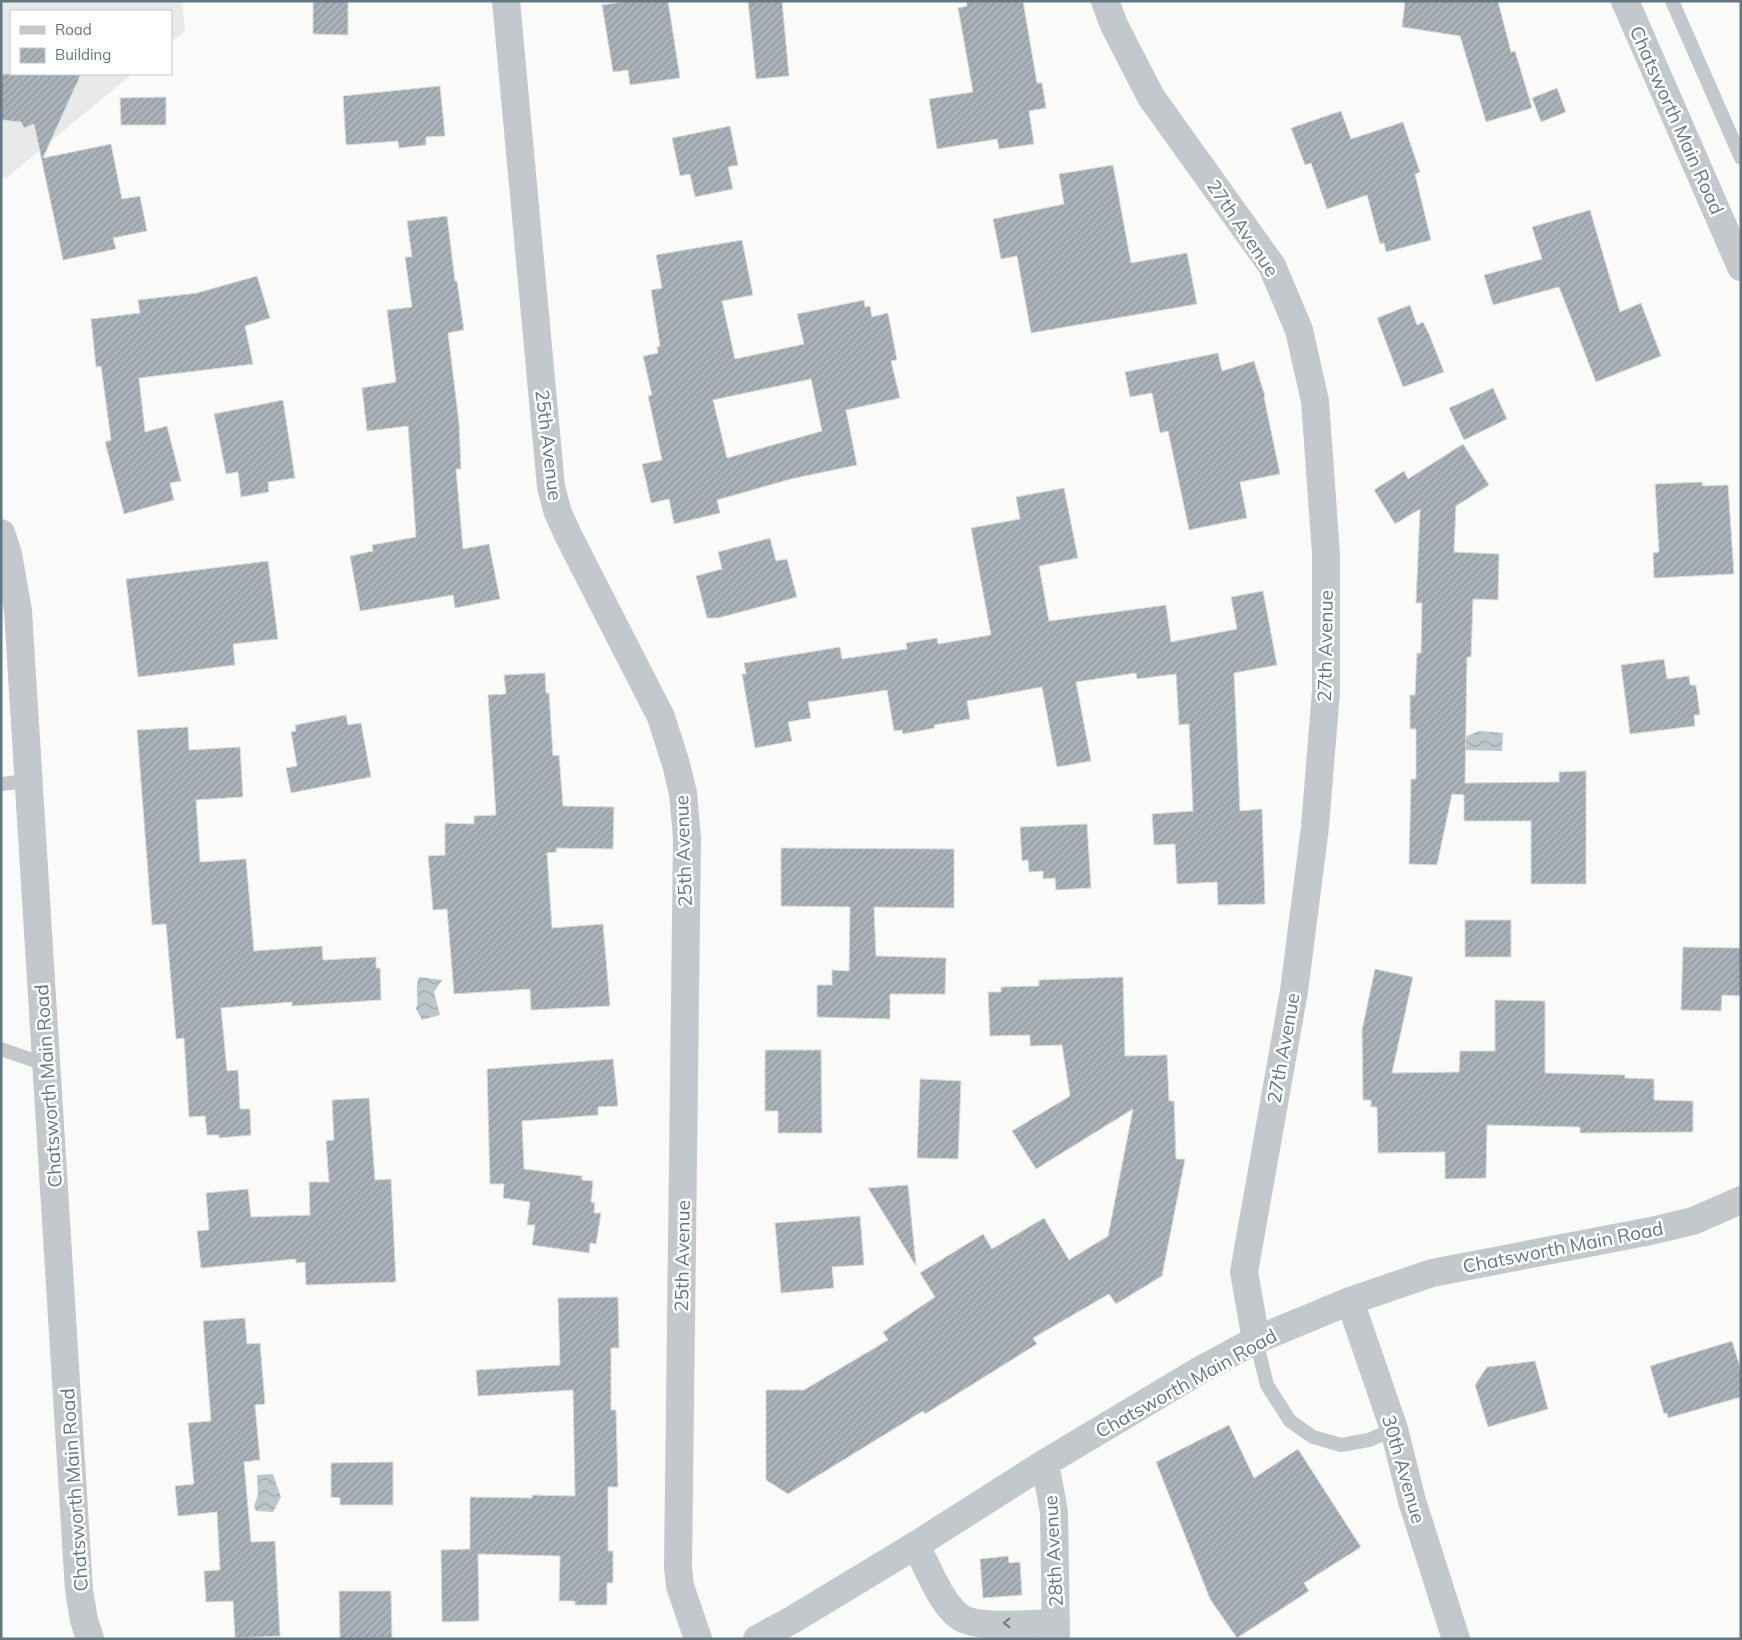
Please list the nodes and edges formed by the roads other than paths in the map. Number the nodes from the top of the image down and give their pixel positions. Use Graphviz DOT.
graph roads {
  1 [pos="506,1"];
  2 [pos="1106,1"];
  3 [pos="1625,1"];
  4 [pos="1672,1"];
  5 [pos="1741,158"];
  6 [pos="1741,267"];
  7 [pos="1,533"];
  8 [pos="29,782"];
  9 [pos="1,784"];
  10 [pos="1,1048"];
  11 [pos="48,1065"];
  12 [pos="1741,1200"];
  13 [pos="1350,1301"];
  14 [pos="1256,1340"];
  15 [pos="1394,1429"];
  16 [pos="1045,1463"];
  17 [pos="916,1545"];
  18 [pos="1056,1631"];
  19 [pos="90,1639"];
  20 [pos="698,1639"];
  21 [pos="757,1639"];
  22 [pos="1456,1639"];
  1 -- 20 [label="street, 25th Avenue"];
  2 -- 14 [label="street, 27th Avenue"];
  3 -- 6 [label="street, Chatsworth Main Road"];
  4 -- 5 [label="lane"];
  7 -- 8 [label="street, Chatsworth Main Road"];
  8 -- 9 [label="lane"];
  8 -- 11 [label="street, Chatsworth Main Road"];
  10 -- 11 [label="lane"];
  11 -- 19 [label="street, Chatsworth Main Road"];
  12 -- 13 [label="street, Chatsworth Main Road"];
  13 -- 14 [label="street, Chatsworth Main Road"];
  13 -- 15 [label="street, 30th Avenue"];
  14 -- 15 [label="lane"];
  14 -- 16 [label="street, Chatsworth Main Road"];
  15 -- 22 [label="street, 30th Avenue"];
  16 -- 17 [label="street, Chatsworth Main Road"];
  16 -- 18 [label="street, 28th Avenue"];
  18 -- 17 [label="street, one-way"];
  17 -- 21 [label="street, Chatsworth Main Road"];
}
